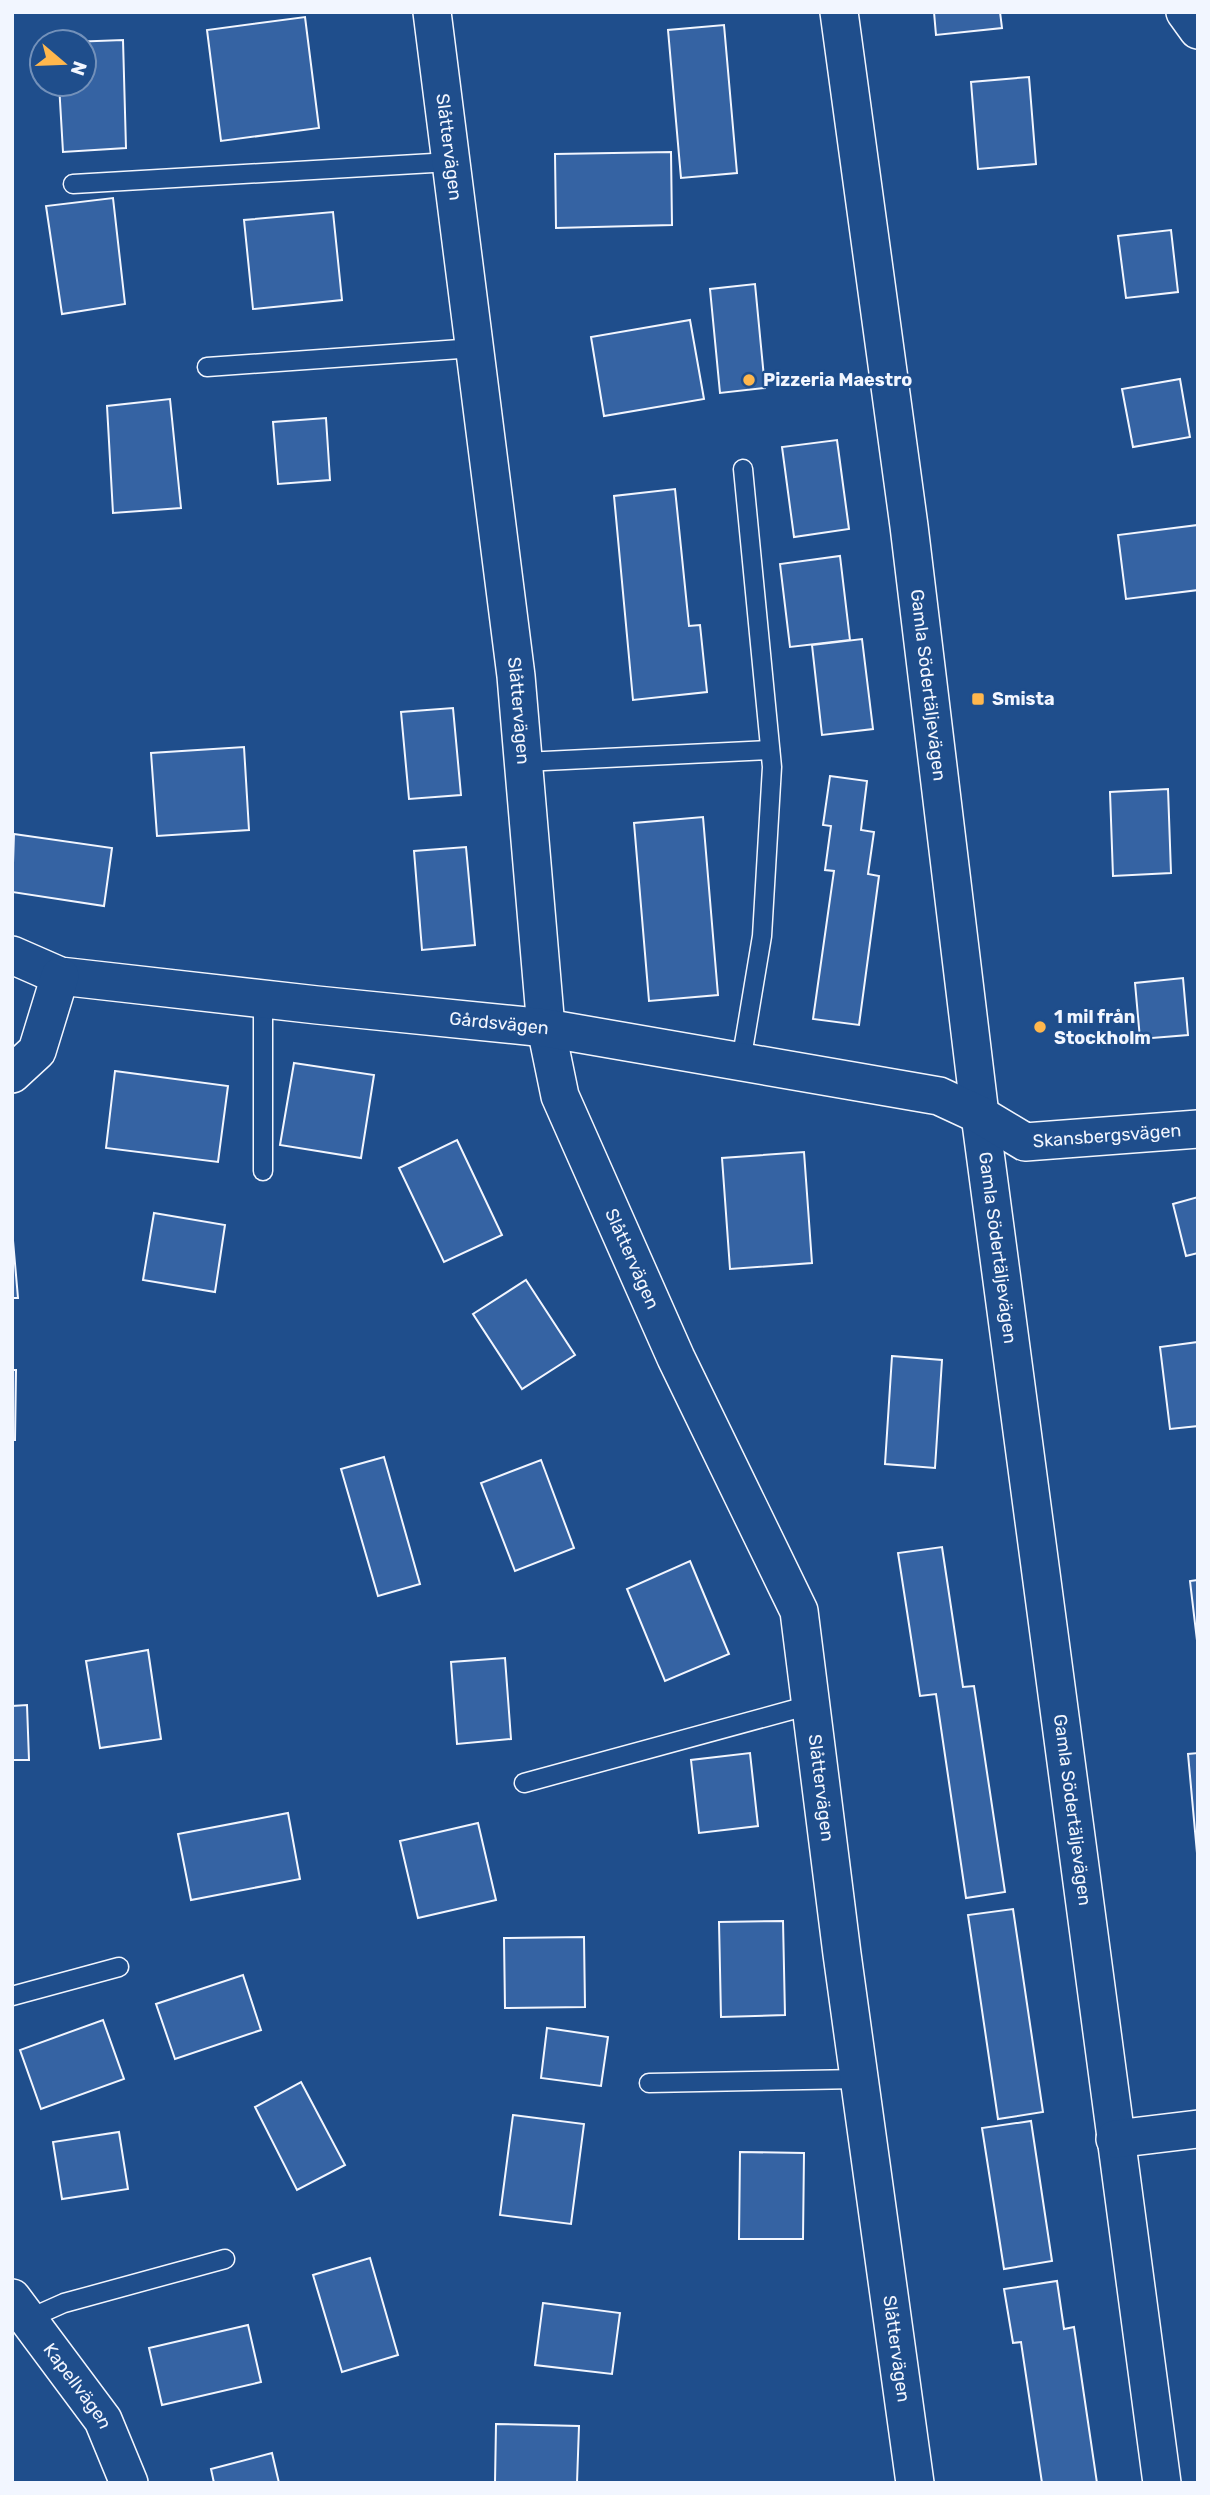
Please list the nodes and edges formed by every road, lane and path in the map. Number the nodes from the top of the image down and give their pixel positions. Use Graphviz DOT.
graph roads {
  1 [pos="432,12"];
  2 [pos="839,12"];
  3 [pos="1185,12"];
  4 [pos="1198,30"];
  5 [pos="450,162"];
  6 [pos="73,184"];
  7 [pos="474,348"];
  8 [pos="207,367"];
  9 [pos="743,469"];
  10 [pos="770,750"];
  11 [pos="524,762"];
  12 [pos="12,955"];
  13 [pos="60,976"];
  14 [pos="263,999"];
  15 [pos="546,1028"];
  16 [pos="741,1062"];
  17 [pos="12,1074"];
  18 [pos="980,1115"];
  19 [pos="1198,1129"];
  20 [pos="263,1171"];
  21 [pos="810,1705"];
  22 [pos="524,1783"];
  23 [pos="119,1967"];
  24 [pos="12,1996"];
  25 [pos="859,2079"];
  26 [pos="649,2083"];
  27 [pos="1198,2129"];
  28 [pos="1115,2139"];
  29 [pos="225,2259"];
  30 [pos="20,2308"];
  31 [pos="129,2483"];
  32 [pos="915,2483"];
  33 [pos="1162,2483"];
  1 -- 5 [label="street, Slåttervägen"];
  2 -- 18 [label="street, Gamla Södertäljevägen"];
  3 -- 4 [label="street"];
  5 -- 6 [label="lane"];
  5 -- 7 [label="street, Slåttervägen"];
  7 -- 8 [label="lane"];
  7 -- 11 [label="street, Slåttervägen"];
  9 -- 10 [label="lane"];
  10 -- 11 [label="lane"];
  10 -- 16 [label="lane"];
  11 -- 15 [label="street, Slåttervägen"];
  12 -- 13 [label="street, Gårdsvägen"];
  13 -- 14 [label="street, Gårdsvägen"];
  13 -- 17 [label="street"];
  14 -- 15 [label="street, Gårdsvägen"];
  14 -- 20 [label="lane"];
  15 -- 16 [label="street, Gårdsvägen"];
  15 -- 21 [label="street, Slåttervägen"];
  16 -- 18 [label="street, Gårdsvägen"];
  18 -- 19 [label="street, Skansbergsvägen"];
  18 -- 28 [label="street, Gamla Södertäljevägen"];
  21 -- 22 [label="lane"];
  21 -- 25 [label="street, Slåttervägen"];
  23 -- 24 [label="lane"];
  25 -- 26 [label="lane"];
  25 -- 32 [label="street, Slåttervägen"];
  27 -- 28 [label="street"];
  28 -- 33 [label="street, Gamla Södertäljevägen"];
  29 -- 30 [label="lane"];
  30 -- 31 [label="street, Kapellvägen"];
}
